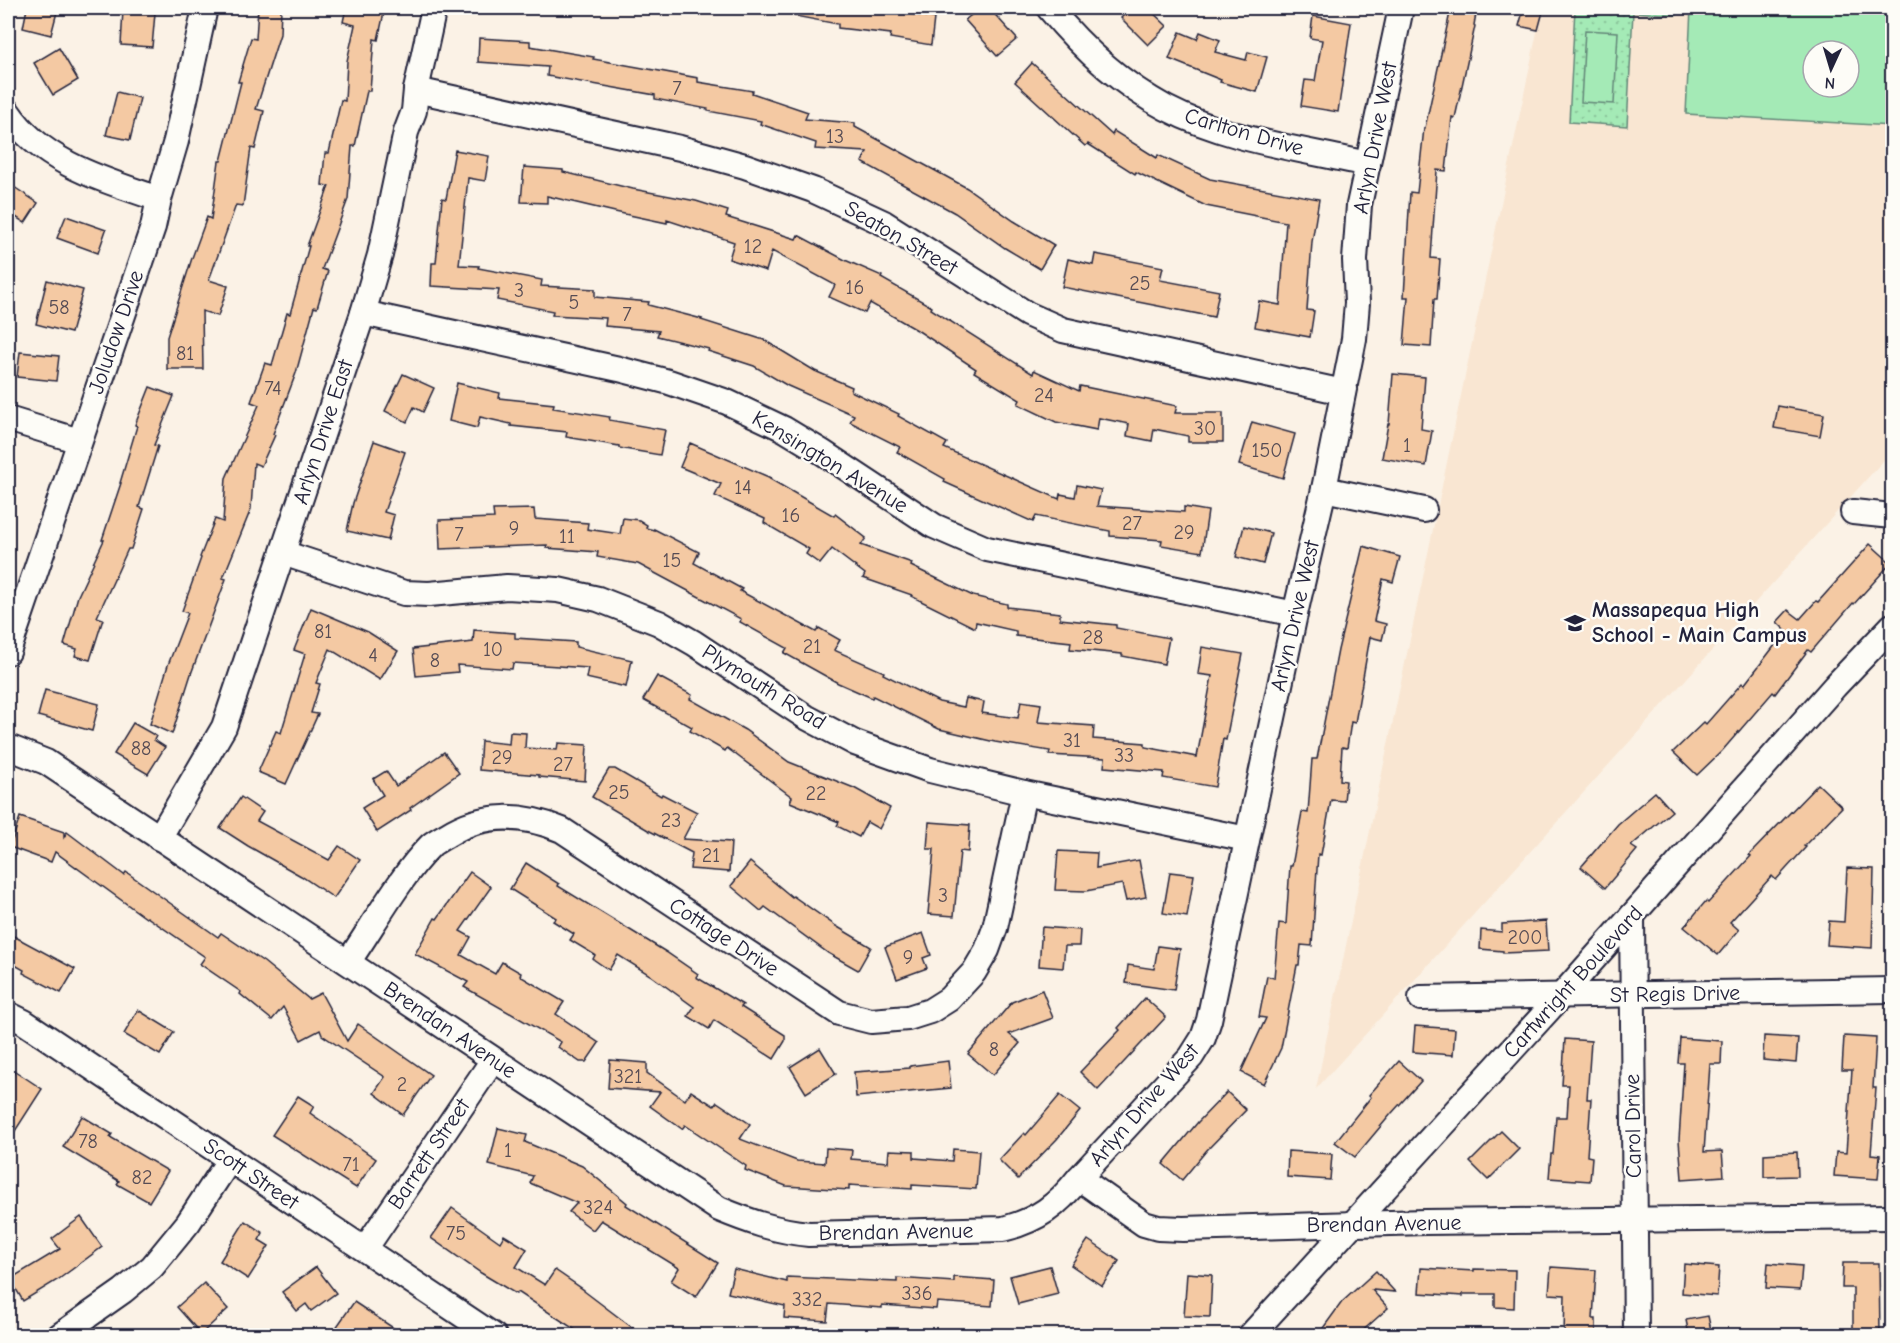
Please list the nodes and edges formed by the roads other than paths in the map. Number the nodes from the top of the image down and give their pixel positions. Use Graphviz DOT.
graph roads {
  1 [pos="205,8"];
  2 [pos="434,8"];
  3 [pos="1049,8"];
  4 [pos="1401,8"];
  5 [pos="416,90"];
  6 [pos="8,112"];
  7 [pos="1368,164"];
  8 [pos="159,199"];
  9 [pos="363,313"];
  10 [pos="1343,392"];
  11 [pos="8,419"];
  12 [pos="79,441"];
  13 [pos="1324,489"];
  14 [pos="1424,510"];
  15 [pos="1853,512"];
  16 [pos="1893,516"];
  17 [pos="283,553"];
  18 [pos="1295,614"];
  19 [pos="1893,626"];
  20 [pos="8,652"];
  21 [pos="8,747"];
  22 [pos="1024,793"];
  23 [pos="159,838"];
  24 [pos="1247,839"];
  25 [pos="1632,916"];
  26 [pos="348,962"];
  27 [pos="1893,990"];
  28 [pos="1632,995"];
  29 [pos="1561,996"];
  30 [pos="1421,999"];
  31 [pos="8,1014"];
  32 [pos="493,1060"];
  33 [pos="230,1159"];
  34 [pos="1079,1178"];
  35 [pos="1893,1217"];
  36 [pos="1635,1221"];
  37 [pos="1351,1224"];
  38 [pos="365,1249"];
  39 [pos="59,1335"];
  40 [pos="494,1335"];
  41 [pos="1250,1335"];
  42 [pos="1636,1335"];
  1 -- 8 [label="street, Joludow Drive"];
  2 -- 5 [label="street, Arlyn Drive East"];
  3 -- 7 [label="street, Carlton Drive"];
  4 -- 7 [label="street, Arlyn Drive West"];
  5 -- 9 [label="street, Arlyn Drive East"];
  5 -- 10 [label="street, Seaton Street"];
  6 -- 8 [label="street"];
  7 -- 10 [label="street, Arlyn Drive West"];
  8 -- 12 [label="street, Joludow Drive"];
  9 -- 17 [label="street, Arlyn Drive East"];
  9 -- 18 [label="street, Kensington Avenue"];
  10 -- 13 [label="street, Arlyn Drive West"];
  11 -- 12 [label="street"];
  12 -- 20 [label="street, Joludow Drive"];
  13 -- 14 [label="street"];
  13 -- 18 [label="street, Arlyn Drive West"];
  15 -- 16 [label="street"];
  17 -- 22 [label="street, Plymouth Road"];
  17 -- 23 [label="street, Arlyn Drive East"];
  18 -- 24 [label="street, Arlyn Drive West"];
  19 -- 25 [label="street, Cartwright Boulevard"];
  21 -- 23 [label="street, Brendan Avenue"];
  22 -- 24 [label="street, Plymouth Road"];
  22 -- 26 [label="street, Cottage Drive"];
  23 -- 26 [label="street, Brendan Avenue"];
  24 -- 34 [label="street, Arlyn Drive West"];
  25 -- 28 [label="street, Carol Drive"];
  25 -- 29 [label="street, Cartwright Boulevard"];
  26 -- 32 [label="street, Brendan Avenue"];
  27 -- 28 [label="street, St Regis Drive"];
  28 -- 29 [label="street, St Regis Drive"];
  28 -- 36 [label="street, Carol Drive"];
  29 -- 30 [label="street, St Regis Drive"];
  29 -- 37 [label="street, Cartwright Boulevard"];
  31 -- 33 [label="street, Scott Street"];
  32 -- 34 [label="street, Brendan Avenue"];
  32 -- 38 [label="street, Barrett Street"];
  33 -- 38 [label="street, Scott Street"];
  33 -- 39 [label="street"];
  34 -- 37 [label="street, Brendan Avenue"];
  35 -- 36 [label="street, Brendan Avenue"];
  36 -- 37 [label="street, Brendan Avenue"];
  36 -- 42 [label="street, Carol Drive"];
  37 -- 41 [label="street, Cartwright Boulevard"];
  38 -- 40 [label="street, Scott Street"];
}
